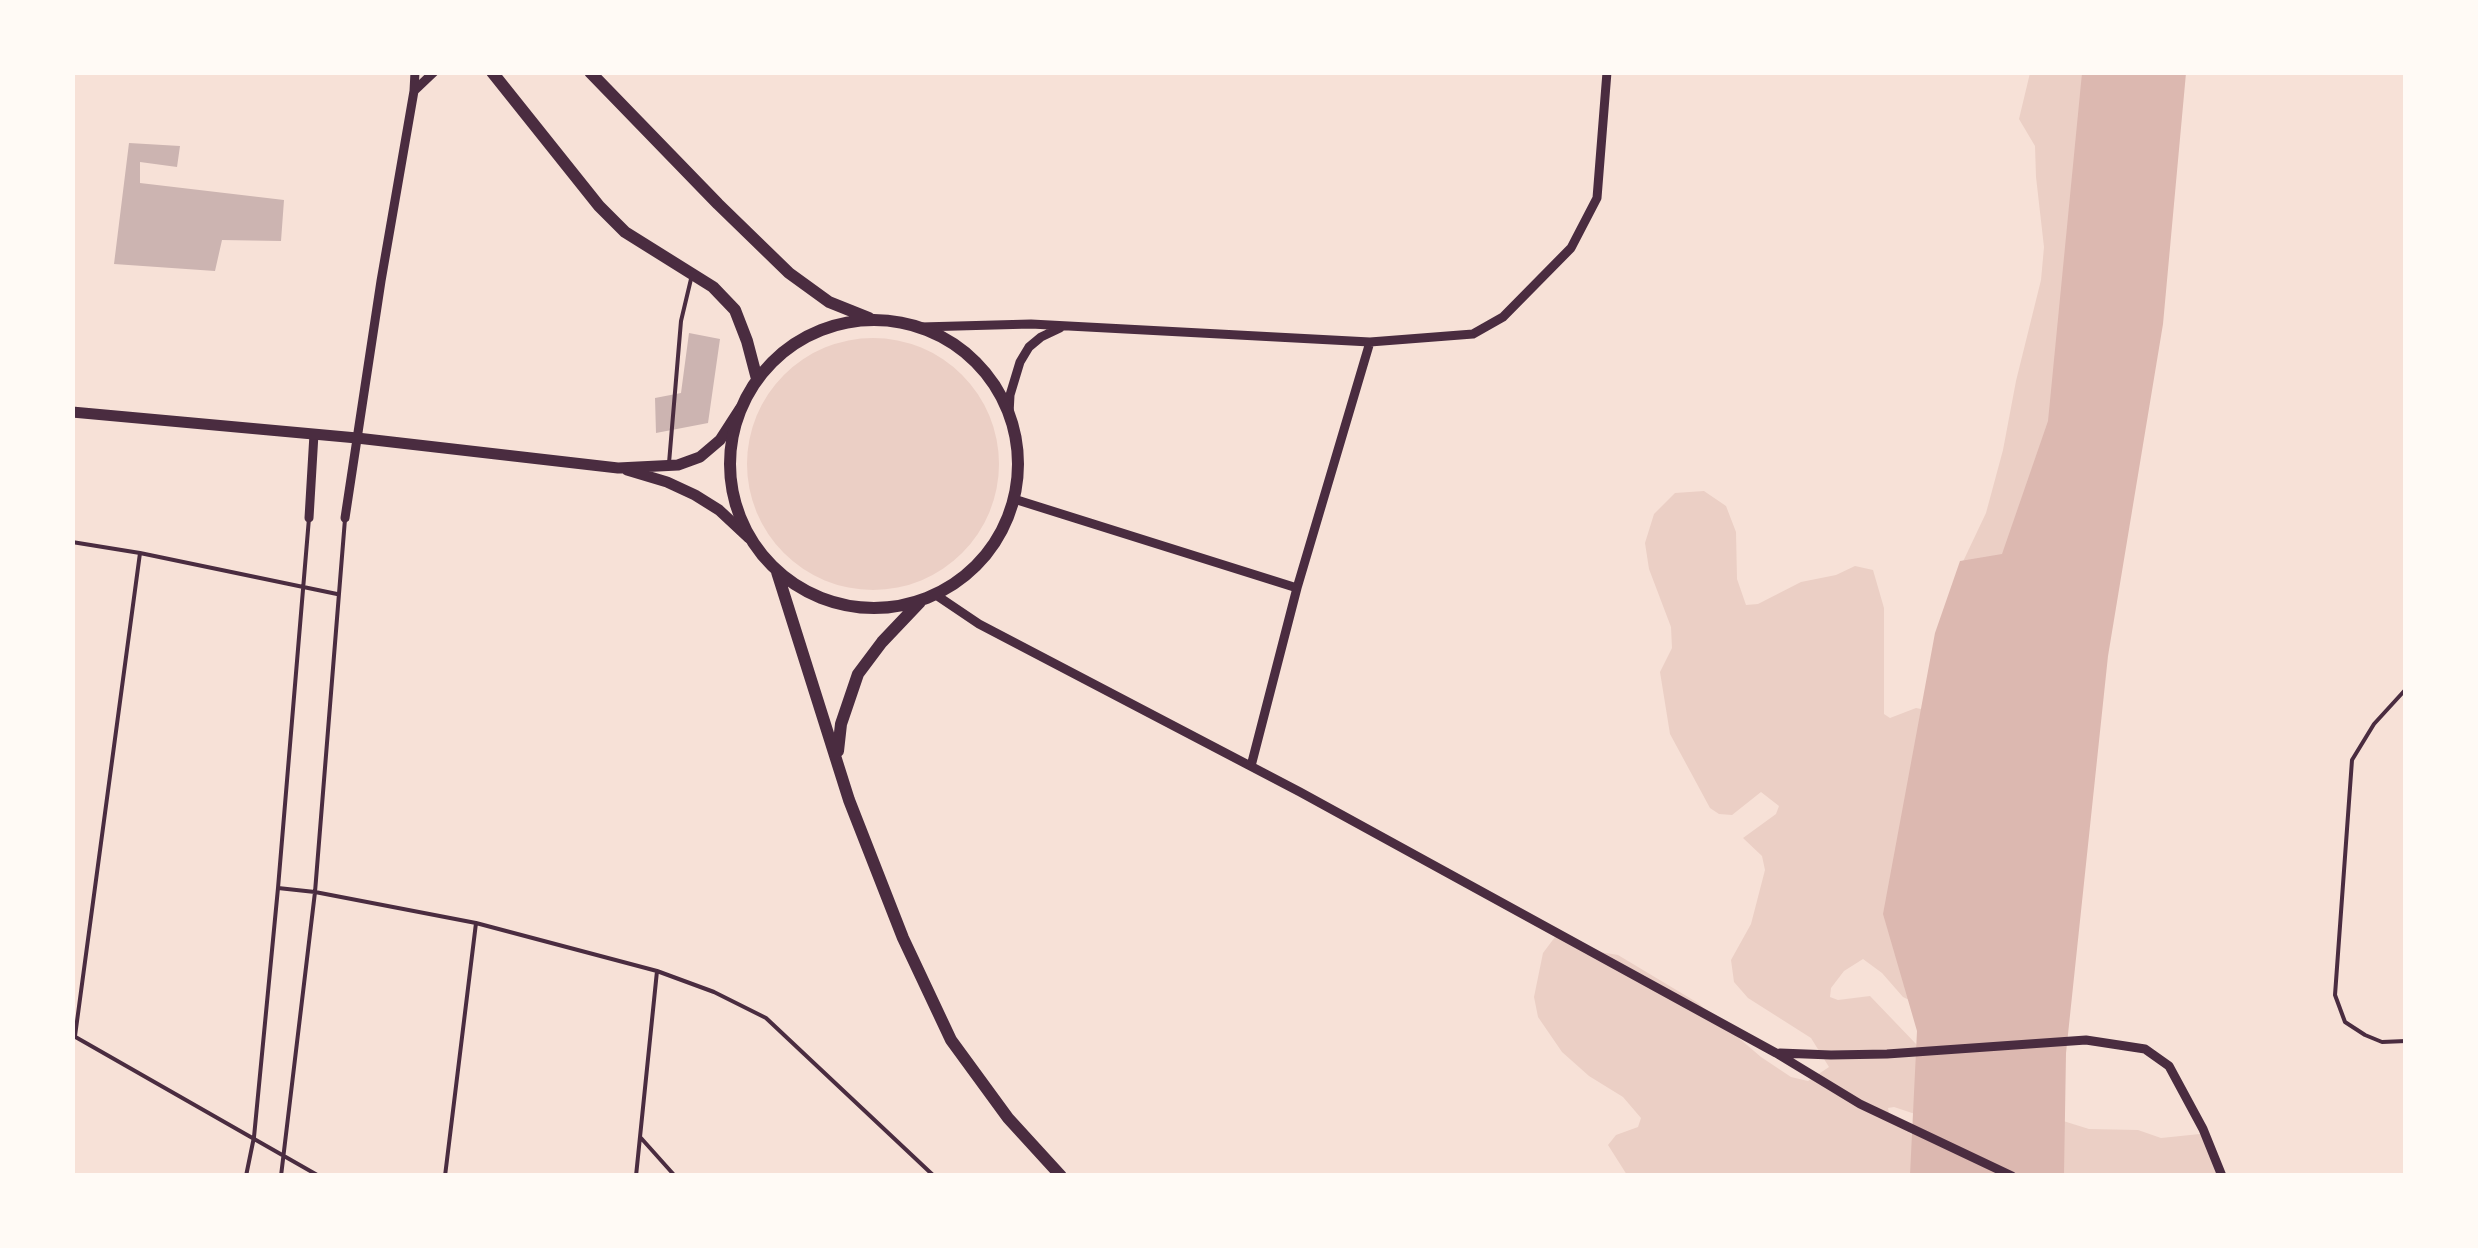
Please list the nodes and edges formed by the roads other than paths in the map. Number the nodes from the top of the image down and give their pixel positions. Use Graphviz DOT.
graph roads {
  1 [pos="415,72"];
  2 [pos="434,72"];
  3 [pos="590,72"];
  4 [pos="1607,72"];
  5 [pos="492,73"];
  6 [pos="414,91"];
  7 [pos="692,274"];
  8 [pos="872,319"];
  9 [pos="921,327"];
  10 [pos="1063,327"];
  11 [pos="1370,342"];
  12 [pos="757,379"];
  13 [pos="740,409"];
  14 [pos="72,412"];
  15 [pos="1009,414"];
  16 [pos="314,434"];
  17 [pos="357,438"];
  18 [pos="669,466"];
  19 [pos="618,468"];
  20 [pos="1014,499"];
  21 [pos="309,518"];
  22 [pos="345,518"];
  23 [pos="749,538"];
  24 [pos="72,542"];
  25 [pos="140,553"];
  26 [pos="777,572"];
  27 [pos="304,587"];
  28 [pos="1297,588"];
  29 [pos="337,594"];
  30 [pos="936,594"];
  31 [pos="922,600"];
  32 [pos="2406,690"];
  33 [pos="838,759"];
  34 [pos="1251,766"];
  35 [pos="278,888"];
  36 [pos="315,892"];
  37 [pos="476,923"];
  38 [pos="657,971"];
  39 [pos="74,1035"];
  40 [pos="2406,1041"];
  41 [pos="1776,1052"];
  42 [pos="254,1137"];
  43 [pos="641,1138"];
  44 [pos="284,1154"];
  45 [pos="246,1176"];
  46 [pos="281,1176"];
  47 [pos="319,1176"];
  48 [pos="445,1176"];
  49 [pos="636,1176"];
  50 [pos="675,1176"];
  51 [pos="934,1176"];
  52 [pos="1061,1176"];
  53 [pos="2012,1176"];
  54 [pos="2222,1176"];
  1 -- 6 [label="street"];
  2 -- 6 [label="street"];
  3 -- 8 [label="main road"];
  4 -- 11 [label="street"];
  5 -- 7 [label="main road"];
  6 -- 17 [label="street"];
  7 -- 12 [label="main road"];
  7 -- 18 [label="lane"];
  8 -- 9 [label="main road"];
  8 -- 12 [label="main road"];
  9 -- 10 [label="street"];
  9 -- 15 [label="main road"];
  10 -- 11 [label="street"];
  10 -- 15 [label="street"];
  11 -- 28 [label="street"];
  12 -- 13 [label="main road"];
  13 -- 18 [label="main road"];
  13 -- 23 [label="main road"];
  14 -- 16 [label="main road"];
  15 -- 20 [label="main road"];
  16 -- 17 [label="main road"];
  16 -- 21 [label="street"];
  17 -- 19 [label="main road"];
  17 -- 22 [label="street"];
  18 -- 19 [label="main road"];
  19 -- 23 [label="main road"];
  20 -- 28 [label="street"];
  20 -- 30 [label="main road"];
  21 -- 27 [label="lane"];
  22 -- 29 [label="lane"];
  23 -- 26 [label="main road"];
  24 -- 25 [label="lane"];
  25 -- 27 [label="lane"];
  25 -- 39 [label="lane"];
  26 -- 31 [label="main road"];
  26 -- 33 [label="main road"];
  27 -- 29 [label="lane"];
  27 -- 35 [label="lane"];
  28 -- 34 [label="street"];
  29 -- 36 [label="lane"];
  30 -- 31 [label="main road"];
  30 -- 34 [label="street"];
  31 -- 33 [label="main road"];
  32 -- 40 [label="lane"];
  33 -- 52 [label="main road"];
  34 -- 41 [label="street"];
  35 -- 36 [label="lane"];
  35 -- 42 [label="lane"];
  36 -- 37 [label="lane"];
  36 -- 44 [label="lane"];
  37 -- 38 [label="lane"];
  37 -- 48 [label="lane"];
  38 -- 43 [label="lane"];
  38 -- 51 [label="lane"];
  39 -- 42 [label="lane"];
  41 -- 53 [label="street"];
  41 -- 54 [label="street"];
  42 -- 44 [label="lane"];
  42 -- 45 [label="lane"];
  43 -- 49 [label="lane"];
  43 -- 50 [label="lane"];
  44 -- 46 [label="lane"];
  44 -- 47 [label="lane"];
}
